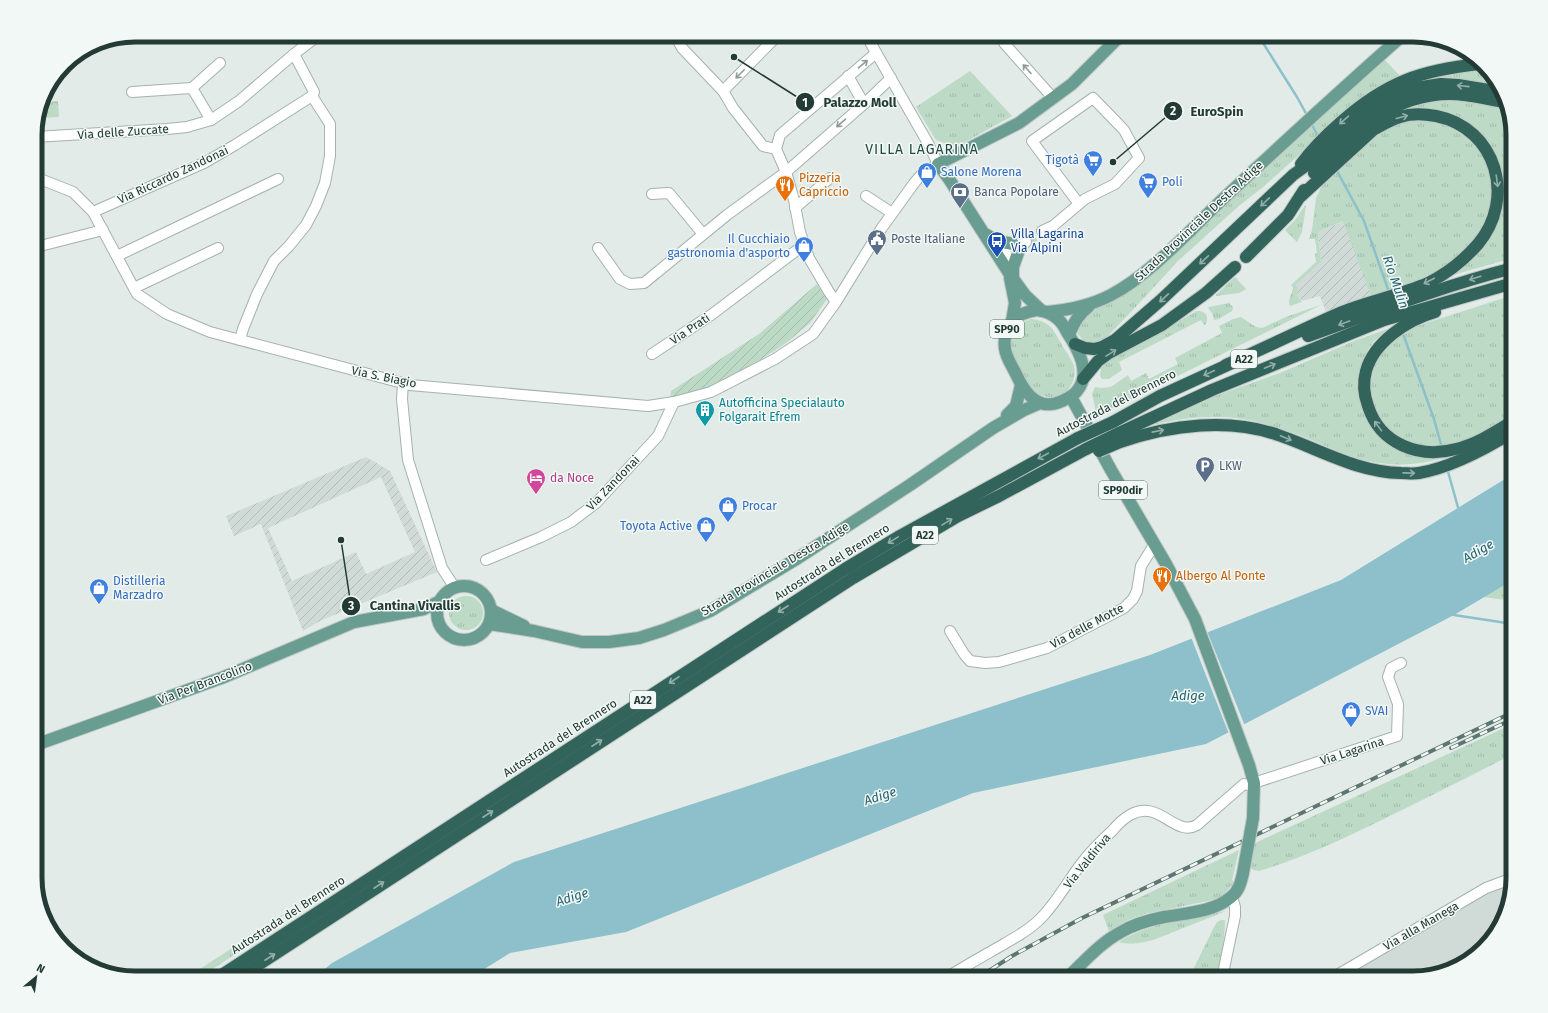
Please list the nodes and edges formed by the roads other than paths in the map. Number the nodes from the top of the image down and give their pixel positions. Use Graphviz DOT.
graph roads {
  1 [pos="310,42"];
  2 [pos="679,42"];
  3 [pos="771,42"];
  4 [pos="870,42"];
  5 [pos="1004,42"];
  6 [pos="1114,42"];
  7 [pos="1395,42"];
  8 [pos="876,53"];
  9 [pos="294,54"];
  10 [pos="220,63"];
  11 [pos="1474,65"];
  12 [pos="848,76"];
  13 [pos="891,78"];
  14 [pos="192,88"];
  15 [pos="723,90"];
  16 [pos="1494,91"];
  17 [pos="132,92"];
  18 [pos="312,96"];
  19 [pos="1053,98"];
  20 [pos="1499,101"];
  21 [pos="864,104"];
  22 [pos="211,120"];
  23 [pos="42,137"];
  24 [pos="1338,144"];
  25 [pos="776,150"];
  26 [pos="938,164"];
  27 [pos="786,172"];
  28 [pos="830,178"];
  29 [pos="278,179"];
  30 [pos="42,180"];
  31 [pos="652,194"];
  32 [pos="866,196"];
  33 [pos="1079,204"];
  34 [pos="795,208"];
  35 [pos="93,212"];
  36 [pos="888,214"];
  37 [pos="103,230"];
  38 [pos="1042,231"];
  39 [pos="982,232"];
  40 [pos="703,234"];
  41 [pos="805,244"];
  42 [pos="44,245"];
  43 [pos="1020,246"];
  44 [pos="218,248"];
  45 [pos="598,248"];
  46 [pos="117,256"];
  47 [pos="999,257"];
  48 [pos="1246,257"];
  49 [pos="1234,267"];
  50 [pos="1506,270"];
  51 [pos="1011,276"];
  52 [pos="1506,285"];
  53 [pos="134,288"];
  54 [pos="836,302"];
  55 [pos="1091,304"];
  56 [pos="1407,307"];
  57 [pos="1381,310"];
  58 [pos="1044,311"];
  59 [pos="1012,321"];
  60 [pos="240,340"];
  61 [pos="1072,340"];
  62 [pos="652,354"];
  63 [pos="1083,379"];
  64 [pos="404,383"];
  65 [pos="1021,385"];
  66 [pos="1071,397"];
  67 [pos="674,402"];
  68 [pos="1040,403"];
  69 [pos="1506,425"];
  70 [pos="993,428"];
  71 [pos="1506,436"];
  72 [pos="1119,437"];
  73 [pos="1457,455"];
  74 [pos="1154,545"];
  75 [pos="486,560"];
  76 [pos="455,588"];
  77 [pos="440,601"];
  78 [pos="491,610"];
  79 [pos="438,616"];
  80 [pos="375,618"];
  81 [pos="488,624"];
  82 [pos="534,631"];
  83 [pos="950,631"];
  84 [pos="1401,663"];
  85 [pos="42,744"];
  86 [pos="1254,783"];
  87 [pos="1506,881"];
  88 [pos="1232,897"];
  89 [pos="228,971"];
  90 [pos="249,971"];
  91 [pos="958,971"];
  92 [pos="1074,971"];
  93 [pos="1223,971"];
  94 [pos="1344,971"];
  1 -- 9 [label="street, Via delle Zuccate"];
  2 -- 15 [label="street"];
  3 -- 15 [label="street, one-way"];
  4 -- 8 [label="street"];
  19 -- 5 [label="street, one-way"];
  6 -- 19 [label="main road"];
  7 -- 55 [label="main road, Strada Provinciale Destra Adige / SP90"];
  12 -- 8 [label="street, one-way"];
  8 -- 13 [label="street"];
  9 -- 18 [label="street"];
  9 -- 22 [label="street, Via delle Zuccate"];
  10 -- 14 [label="street"];
  11 -- 24 [label="highway, one-way"];
  12 -- 21 [label="street"];
  12 -- 25 [label="street"];
  13 -- 21 [label="street"];
  13 -- 26 [label="street"];
  14 -- 17 [label="street"];
  14 -- 22 [label="street"];
  15 -- 25 [label="street"];
  16 -- 24 [label="highway, one-way"];
  18 -- 35 [label="street, Via Riccardo Zandonai"];
  18 -- 60 [label="street"];
  19 -- 26 [label="main road"];
  20 -- 24 [label="highway"];
  21 -- 27 [label="street, one-way"];
  22 -- 23 [label="street, Via delle Zuccate"];
  24 -- 48 [label="highway"];
  24 -- 56 [label="highway, one-way"];
  24 -- 61 [label="highway, one-way"];
  25 -- 27 [label="street"];
  26 -- 36 [label="street"];
  26 -- 39 [label="main road"];
  27 -- 34 [label="street"];
  27 -- 40 [label="street"];
  28 -- 34 [label="street"];
  29 -- 46 [label="street"];
  30 -- 35 [label="street, Via S. Biagio"];
  31 -- 40 [label="street"];
  32 -- 36 [label="street"];
  33 -- 33 [label="street"];
  33 -- 38 [label="street"];
  34 -- 41 [label="street"];
  35 -- 37 [label="street, Via S. Biagio"];
  36 -- 54 [label="street"];
  37 -- 42 [label="street"];
  37 -- 46 [label="street, Via S. Biagio"];
  39 -- 43 [label="main road"];
  39 -- 47 [label="main road"];
  40 -- 45 [label="street"];
  41 -- 54 [label="street"];
  41 -- 62 [label="street, Via Prati"];
  43 -- 47 [label="street"];
  43 -- 51 [label="main road"];
  44 -- 53 [label="street"];
  46 -- 53 [label="street, Via S. Biagio"];
  47 -- 51 [label="main road"];
  63 -- 49 [label="highway, one-way"];
  50 -- 56 [label="highway, Autostrada del Brennero / A22, one-way"];
  51 -- 58 [label="main road"];
  51 -- 59 [label="main road"];
  52 -- 56 [label="highway, Autostrada del Brennero / A22"];
  53 -- 60 [label="street, Via S. Biagio"];
  54 -- 67 [label="street"];
  55 -- 58 [label="main road, Strada Provinciale Destra Adige / SP90"];
  55 -- 61 [label="main road, Strada Provinciale Destra Adige / SP90"];
  56 -- 57 [label="highway, Autostrada del Brennero / A22"];
  56 -- 57 [label="highway"];
  73 -- 56 [label="highway, one-way"];
  72 -- 57 [label="highway, Autostrada del Brennero / A22, one-way"];
  57 -- 89 [label="highway, Autostrada del Brennero / A22, one-way, bridge"];
  58 -- 59 [label="main road, SP90"];
  58 -- 61 [label="main road"];
  59 -- 65 [label="main road, SP90"];
  60 -- 64 [label="street, Via S. Biagio"];
  61 -- 63 [label="main road"];
  63 -- 66 [label="main road"];
  64 -- 67 [label="street, Via S. Biagio"];
  64 -- 76 [label="street"];
  65 -- 68 [label="main road, SP90"];
  65 -- 70 [label="main road, Strada Provinciale Destra Adige"];
  66 -- 68 [label="main road"];
  66 -- 74 [label="main road, SP90dir"];
  67 -- 75 [label="street, Via Zandonai"];
  68 -- 70 [label="main road, Strada Provinciale Destra Adige"];
  69 -- 73 [label="highway"];
  70 -- 82 [label="main road, Strada Provinciale Destra Adige"];
  71 -- 73 [label="highway"];
  72 -- 73 [label="highway, one-way"];
  90 -- 72 [label="highway, Autostrada del Brennero / A22, one-way, bridge"];
  74 -- 83 [label="street, Via delle Motte"];
  74 -- 86 [label="main road, SP90dir"];
  76 -- 77 [label="main road"];
  76 -- 78 [label="main road"];
  77 -- 79 [label="main road"];
  77 -- 80 [label="main road"];
  78 -- 81 [label="main road"];
  78 -- 82 [label="main road, Strada Provinciale Destra Adige"];
  79 -- 80 [label="main road"];
  79 -- 81 [label="main road"];
  80 -- 85 [label="main road, Via Per Brancolino"];
  81 -- 82 [label="main road, Strada Provinciale Destra Adige"];
  84 -- 86 [label="street, Via Lagarina"];
  86 -- 88 [label="main road, SP90dir, bridge"];
  86 -- 91 [label="street, Via Valdiriva"];
  87 -- 94 [label="street, Via alla Manega"];
  88 -- 92 [label="main road"];
  88 -- 93 [label="street"];
}
